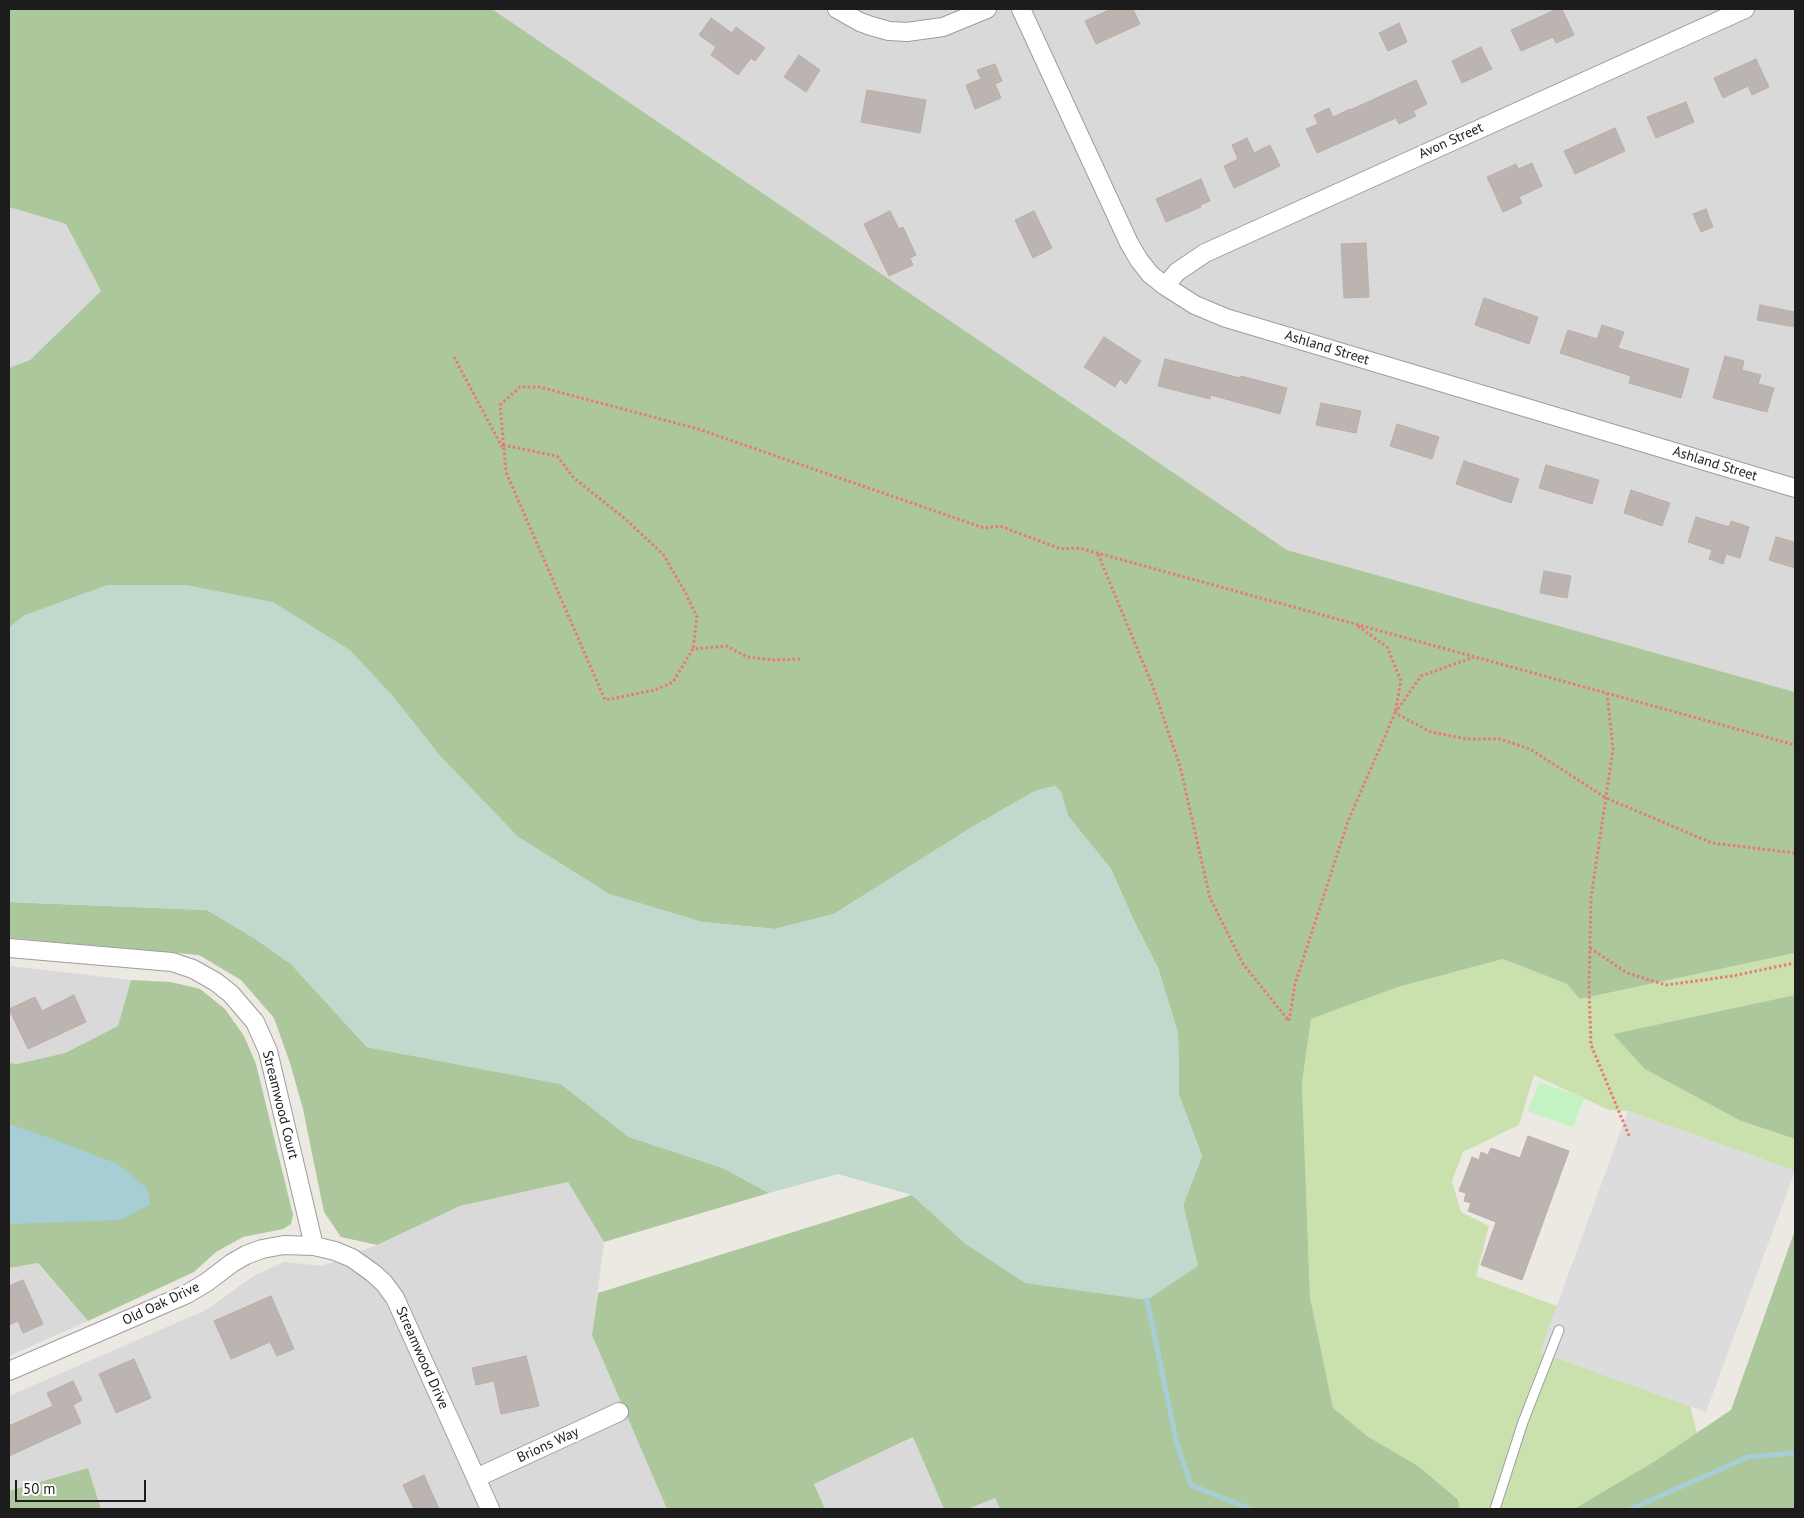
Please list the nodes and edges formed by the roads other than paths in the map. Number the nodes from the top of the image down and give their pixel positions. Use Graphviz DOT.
graph roads {
  1 [pos="837,9"];
  2 [pos="988,9"];
  3 [pos="1021,9"];
  4 [pos="1745,9"];
  5 [pos="1165,286"];
  6 [pos="1795,488"];
  7 [pos="9,948"];
  8 [pos="314,1246"];
  9 [pos="1559,1330"];
  10 [pos="9,1371"];
  11 [pos="619,1412"];
  12 [pos="476,1478"];
  13 [pos="490,1509"];
  14 [pos="1495,1509"];
  1 -- 2 [label="street"];
  3 -- 5 [label="street, Ashland Street"];
  4 -- 5 [label="street, Avon Street"];
  5 -- 6 [label="street, Ashland Street"];
  7 -- 8 [label="street, Streamwood Court"];
  8 -- 10 [label="street, Old Oak Drive"];
  8 -- 12 [label="street, Streamwood Drive"];
  9 -- 14 [label="lane"];
  11 -- 12 [label="street, Brions Way"];
  12 -- 13 [label="street, Streamwood Drive"];
}
